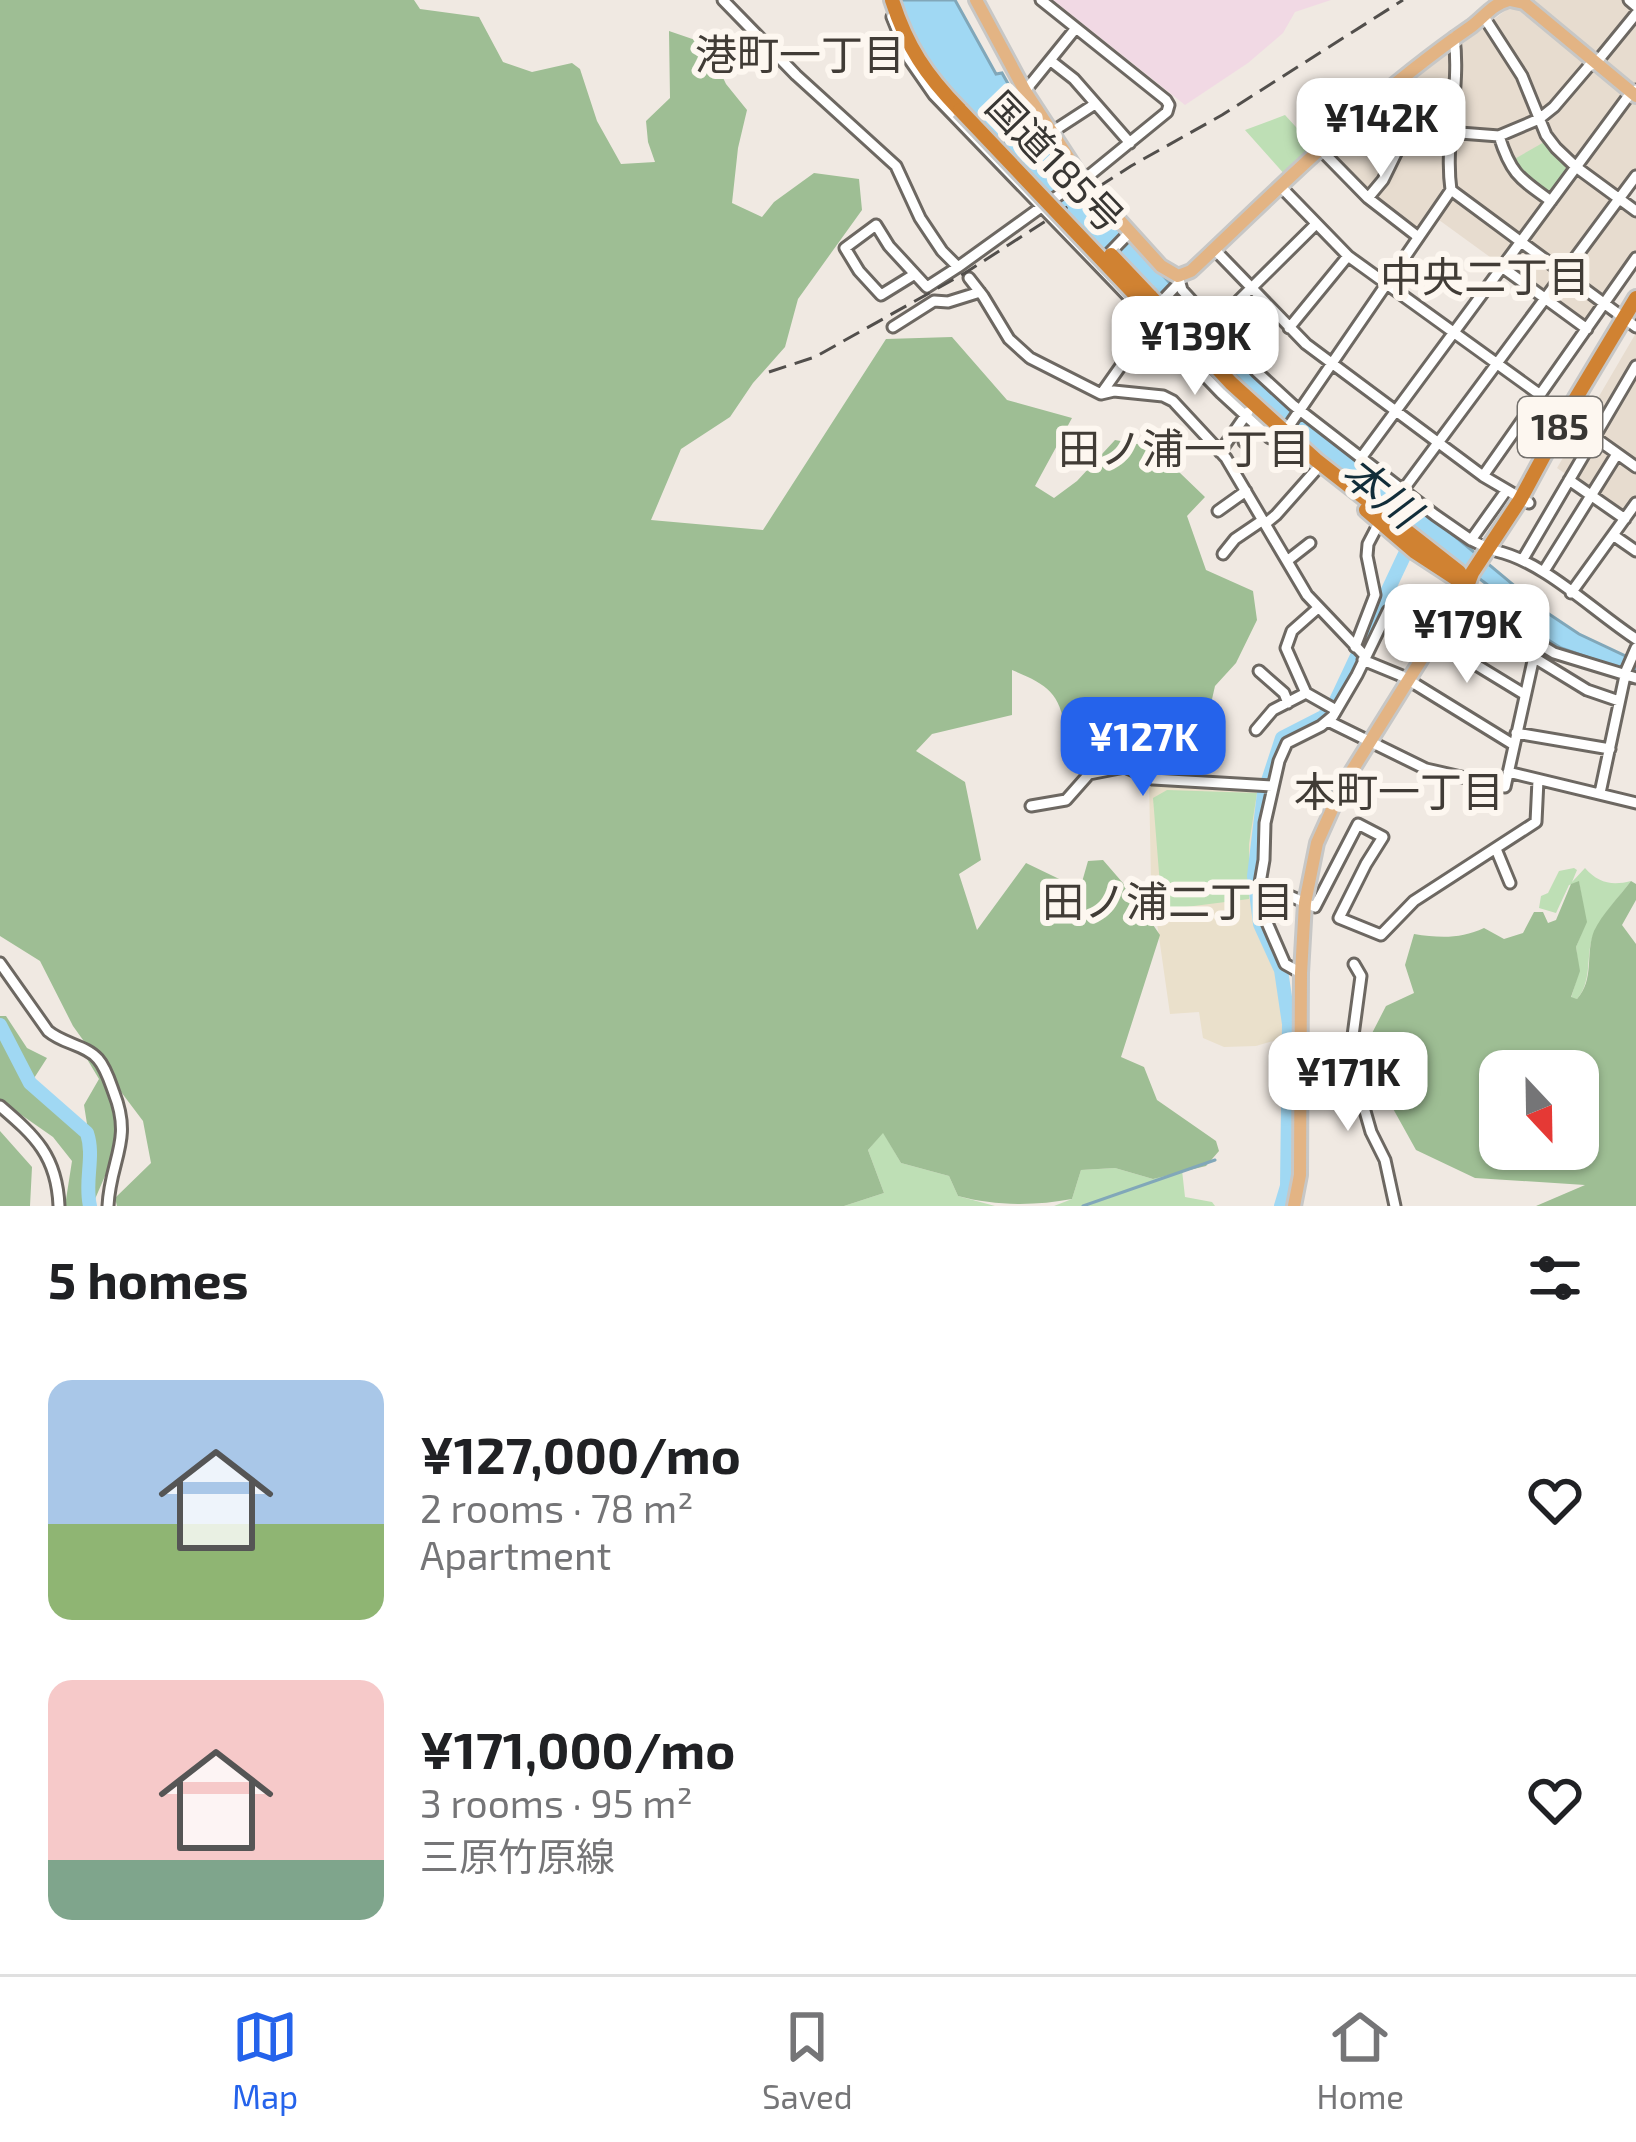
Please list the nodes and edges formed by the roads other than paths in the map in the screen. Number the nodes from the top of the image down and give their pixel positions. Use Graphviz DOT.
graph roads {
  1 [pos="723,0"];
  2 [pos="893,0"];
  3 [pos="976,0"];
  4 [pos="1041,0"];
  5 [pos="1517,1"];
  6 [pos="1634,6"];
  7 [pos="1484,16"];
  8 [pos="1076,28"];
  9 [pos="1454,38"];
  10 [pos="914,55"];
  11 [pos="1051,61"];
  12 [pos="1596,63"];
  13 [pos="1025,91"];
  14 [pos="1635,93"];
  15 [pos="1379,96"];
  16 [pos="1095,104"];
  17 [pos="1539,119"];
  18 [pos="1408,129"];
  19 [pos="1052,132"];
  20 [pos="1452,132"];
  21 [pos="1499,136"];
  22 [pos="1130,143"];
  23 [pos="1321,150"];
  24 [pos="1576,167"];
  25 [pos="1636,176"];
  26 [pos="1079,181"];
  27 [pos="1281,187"];
  28 [pos="1451,190"];
  29 [pos="1619,198"];
  30 [pos="1367,199"];
  31 [pos="1550,201"];
  32 [pos="1042,206"];
  33 [pos="1636,211"];
  34 [pos="1315,224"];
  35 [pos="1128,234"];
  36 [pos="1417,236"];
  37 [pos="1522,241"];
  38 [pos="1214,249"];
  39 [pos="1348,256"];
  40 [pos="1636,258"];
  41 [pos="1099,264"];
  42 [pos="958,267"];
  43 [pos="1502,267"];
  44 [pos="1565,272"];
  45 [pos="915,274"];
  46 [pos="969,278"];
  47 [pos="1177,282"];
  48 [pos="1385,284"];
  49 [pos="1250,288"];
  50 [pos="980,292"];
  51 [pos="1546,298"];
  52 [pos="1636,298"];
  53 [pos="1606,303"];
  54 [pos="1152,308"];
  55 [pos="1632,321"];
  56 [pos="1215,324"];
  57 [pos="893,327"];
  58 [pos="1289,328"];
  59 [pos="1587,329"];
  60 [pos="1453,332"];
  61 [pos="1332,362"];
  62 [pos="1497,364"];
  63 [pos="1636,366"];
  64 [pos="1101,394"];
  65 [pos="1539,394"];
  66 [pos="1249,410"];
  67 [pos="1396,411"];
  68 [pos="1300,412"];
  69 [pos="1256,426"];
  70 [pos="1281,434"];
  71 [pos="1594,437"];
  72 [pos="1244,442"];
  73 [pos="1440,442"];
  74 [pos="1220,452"];
  75 [pos="1617,454"];
  76 [pos="1361,458"];
  77 [pos="1636,466"];
  78 [pos="1315,471"];
  79 [pos="1483,476"];
  80 [pos="1569,480"];
  81 [pos="1246,491"];
  82 [pos="1506,491"];
  83 [pos="1402,493"];
  84 [pos="1591,495"];
  85 [pos="1525,501"];
  86 [pos="1636,503"];
  87 [pos="1219,511"];
  88 [pos="1385,515"];
  89 [pos="1625,519"];
  90 [pos="1264,522"];
  91 [pos="1613,535"];
  92 [pos="1471,540"];
  93 [pos="1310,543"];
  94 [pos="1636,551"];
  95 [pos="1223,554"];
  96 [pos="1490,554"];
  97 [pos="1523,559"];
  98 [pos="1287,561"];
  99 [pos="1544,572"];
  100 [pos="1472,579"];
  101 [pos="1571,593"];
  102 [pos="1318,608"];
  103 [pos="1519,633"];
  104 [pos="1434,639"];
  105 [pos="1636,639"];
  106 [pos="1537,644"];
  107 [pos="1634,652"];
  108 [pos="1361,653"];
  109 [pos="1534,657"];
  110 [pos="1259,671"];
  111 [pos="1629,675"];
  112 [pos="1408,680"];
  113 [pos="1306,692"];
  114 [pos="1524,694"];
  115 [pos="1288,703"];
  116 [pos="1619,705"];
  117 [pos="1336,710"];
  118 [pos="1636,713"];
  119 [pos="1328,721"];
  120 [pos="1256,730"];
  121 [pos="1515,739"];
  122 [pos="1369,743"];
  123 [pos="1610,749"];
  124 [pos="1508,772"];
  125 [pos="1538,780"];
  126 [pos="1268,786"];
  127 [pos="1600,793"];
  128 [pos="1636,803"];
  129 [pos="1031,806"];
  130 [pos="1496,849"];
  131 [pos="1260,883"];
  132 [pos="1510,883"];
  133 [pos="1310,905"];
  134 [pos="1339,918"];
  135 [pos="0,963"];
  136 [pos="1354,964"];
  137 [pos="1301,973"];
  138 [pos="1301,1052"];
  139 [pos="1356,1098"];
  140 [pos="0,1106"];
  141 [pos="59,1206"];
  142 [pos="108,1206"];
  143 [pos="1294,1206"];
  144 [pos="1395,1206"];
  1 -- 42 [label="street"];
  2 -- 10 [label="highway, 国道185号"];
  3 -- 13 [label="main road"];
  4 -- 8 [label="street"];
  5 -- 7 [label="main road"];
  5 -- 12 [label="main road"];
  6 -- 12 [label="street"];
  7 -- 9 [label="main road"];
  7 -- 17 [label="street"];
  8 -- 11 [label="street"];
  8 -- 22 [label="street"];
  9 -- 15 [label="main road"];
  9 -- 20 [label="street"];
  10 -- 32 [label="street"];
  10 -- 54 [label="highway, 国道185号, bridge"];
  11 -- 13 [label="street"];
  11 -- 16 [label="street"];
  12 -- 14 [label="main road"];
  12 -- 17 [label="street"];
  13 -- 19 [label="main road"];
  14 -- 24 [label="street"];
  15 -- 18 [label="street"];
  15 -- 23 [label="main road"];
  16 -- 19 [label="street"];
  16 -- 22 [label="street"];
  17 -- 21 [label="street"];
  17 -- 24 [label="street"];
  18 -- 20 [label="street"];
  18 -- 30 [label="street"];
  19 -- 26 [label="main road"];
  20 -- 21 [label="street"];
  20 -- 28 [label="street"];
  21 -- 31 [label="street"];
  22 -- 26 [label="street"];
  23 -- 27 [label="main road"];
  23 -- 30 [label="street"];
  24 -- 29 [label="street"];
  24 -- 31 [label="street"];
  25 -- 29 [label="street"];
  26 -- 32 [label="street"];
  26 -- 35 [label="main road"];
  27 -- 34 [label="street"];
  27 -- 38 [label="main road"];
  28 -- 36 [label="street"];
  28 -- 37 [label="street"];
  29 -- 33 [label="street"];
  29 -- 44 [label="street"];
  30 -- 36 [label="street"];
  31 -- 37 [label="street"];
  32 -- 41 [label="street"];
  32 -- 42 [label="street"];
  34 -- 39 [label="street"];
  34 -- 49 [label="street"];
  35 -- 41 [label="street, bridge"];
  35 -- 47 [label="main road"];
  36 -- 48 [label="street"];
  37 -- 43 [label="street"];
  37 -- 44 [label="street"];
  38 -- 47 [label="main road"];
  38 -- 49 [label="street"];
  39 -- 48 [label="street"];
  39 -- 58 [label="street"];
  40 -- 53 [label="street"];
  41 -- 54 [label="street"];
  42 -- 45 [label="street"];
  43 -- 51 [label="street"];
  43 -- 60 [label="street"];
  44 -- 51 [label="street"];
  44 -- 53 [label="street"];
  45 -- 45 [label="street"];
  46 -- 50 [label="street"];
  47 -- 54 [label="street"];
  47 -- 56 [label="street"];
  48 -- 60 [label="street"];
  48 -- 61 [label="street"];
  49 -- 56 [label="street"];
  49 -- 58 [label="street"];
  50 -- 57 [label="street"];
  50 -- 64 [label="street"];
  51 -- 59 [label="street"];
  51 -- 62 [label="street"];
  52 -- 55 [label="highway, 185"];
  53 -- 55 [label="street"];
  53 -- 59 [label="street"];
  54 -- 64 [label="street"];
  54 -- 66 [label="highway, 国道185号"];
  54 -- 66 [label="street"];
  55 -- 85 [label="highway, 185"];
  56 -- 68 [label="street"];
  58 -- 61 [label="street"];
  59 -- 65 [label="street"];
  60 -- 62 [label="street"];
  60 -- 67 [label="street"];
  61 -- 67 [label="street"];
  61 -- 68 [label="street"];
  62 -- 65 [label="street"];
  62 -- 73 [label="street"];
  63 -- 71 [label="street"];
  64 -- 74 [label="street"];
  65 -- 79 [label="street"];
  66 -- 69 [label="street"];
  66 -- 70 [label="highway, 国道185号"];
  66 -- 74 [label="street"];
  67 -- 73 [label="street"];
  67 -- 76 [label="street"];
  68 -- 70 [label="street"];
  68 -- 76 [label="street"];
  69 -- 70 [label="street"];
  69 -- 72 [label="street"];
  70 -- 78 [label="highway, 国道185号"];
  70 -- 88 [label="highway, 国道185号"];
  71 -- 75 [label="street"];
  71 -- 80 [label="street"];
  73 -- 79 [label="street"];
  73 -- 83 [label="street"];
  74 -- 81 [label="street"];
  75 -- 77 [label="street"];
  75 -- 84 [label="street"];
  76 -- 83 [label="street"];
  78 -- 88 [label="highway, 国道185号"];
  78 -- 90 [label="street"];
  79 -- 82 [label="street"];
  80 -- 84 [label="street"];
  80 -- 97 [label="street"];
  81 -- 87 [label="street"];
  81 -- 90 [label="street"];
  82 -- 85 [label="street"];
  82 -- 92 [label="street"];
  83 -- 88 [label="street"];
  83 -- 92 [label="street"];
  84 -- 89 [label="street"];
  84 -- 99 [label="street"];
  85 -- 96 [label="highway, 185"];
  86 -- 89 [label="street"];
  88 -- 100 [label="highway, 国道185号"];
  88 -- 108 [label="street"];
  89 -- 91 [label="street"];
  90 -- 95 [label="street"];
  90 -- 98 [label="street"];
  91 -- 94 [label="street"];
  91 -- 101 [label="street"];
  92 -- 96 [label="street"];
  93 -- 98 [label="street"];
  96 -- 97 [label="street"];
  96 -- 100 [label="highway, 185"];
  97 -- 99 [label="street"];
  98 -- 102 [label="street"];
  99 -- 101 [label="street"];
  100 -- 103 [label="street"];
  100 -- 104 [label="main road"];
  101 -- 105 [label="street"];
  102 -- 108 [label="street"];
  102 -- 113 [label="street"];
  103 -- 106 [label="street"];
  103 -- 109 [label="street"];
  104 -- 108 [label="street"];
  104 -- 112 [label="main road"];
  104 -- 114 [label="street"];
  106 -- 109 [label="street"];
  106 -- 111 [label="street"];
  107 -- 111 [label="street"];
  108 -- 112 [label="street"];
  108 -- 117 [label="street"];
  109 -- 114 [label="street"];
  109 -- 116 [label="street"];
  110 -- 115 [label="street"];
  111 -- 116 [label="street"];
  112 -- 121 [label="street"];
  112 -- 122 [label="main road"];
  113 -- 115 [label="street"];
  113 -- 117 [label="street"];
  114 -- 121 [label="street"];
  115 -- 120 [label="street"];
  116 -- 118 [label="street"];
  116 -- 123 [label="street"];
  117 -- 119 [label="street"];
  119 -- 122 [label="street"];
  119 -- 126 [label="street"];
  121 -- 123 [label="street"];
  121 -- 124 [label="street"];
  122 -- 124 [label="street"];
  122 -- 133 [label="main road"];
  123 -- 127 [label="street"];
  124 -- 125 [label="street"];
  125 -- 127 [label="street"];
  125 -- 130 [label="street"];
  126 -- 129 [label="street"];
  126 -- 131 [label="street"];
  127 -- 128 [label="street"];
  130 -- 132 [label="street"];
  130 -- 134 [label="street"];
  131 -- 133 [label="street"];
  131 -- 137 [label="street"];
  133 -- 134 [label="street"];
  133 -- 134 [label="street"];
  133 -- 137 [label="main road"];
  135 -- 142 [label="street"];
  136 -- 139 [label="street"];
  137 -- 138 [label="main road"];
  138 -- 139 [label="street"];
  138 -- 143 [label="main road"];
  139 -- 144 [label="street"];
  140 -- 141 [label="street"];
}
